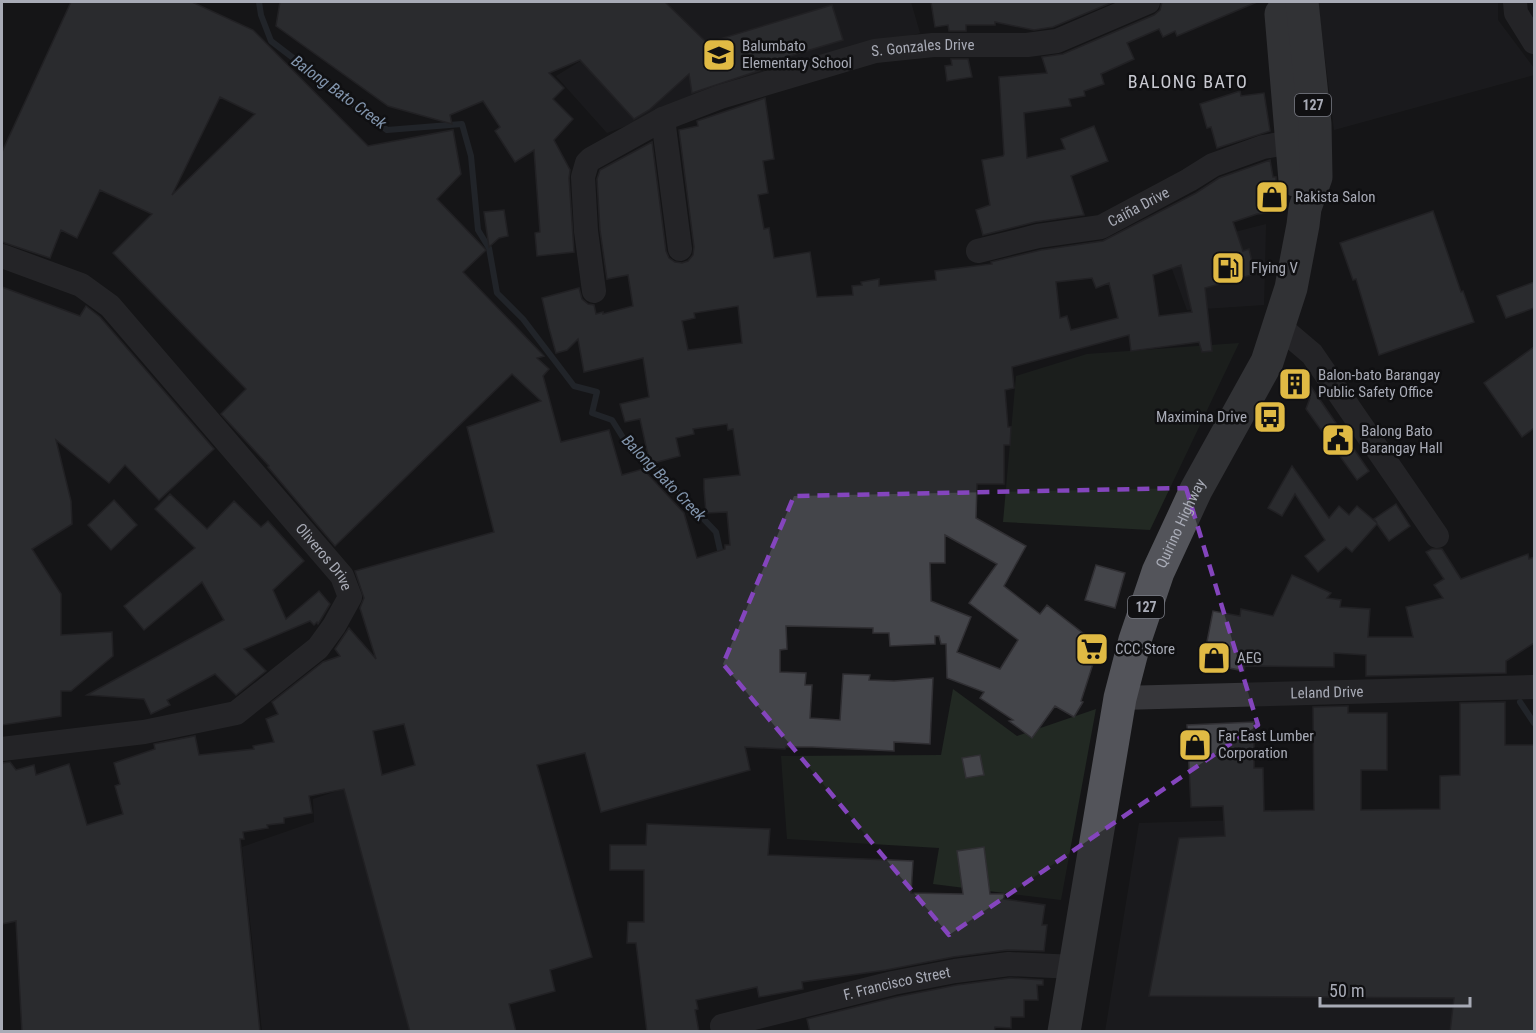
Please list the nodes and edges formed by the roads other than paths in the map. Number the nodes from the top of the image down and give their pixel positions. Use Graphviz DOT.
graph roads {
  1 [pos="1148,2"];
  2 [pos="1280,2"];
  3 [pos="1302,2"];
  4 [pos="1515,2"];
  5 [pos="1534,42"];
  6 [pos="663,119"];
  7 [pos="1292,142"];
  8 [pos="1305,208"];
  9 [pos="680,249"];
  10 [pos="978,251"];
  11 [pos="2,256"];
  12 [pos="594,291"];
  13 [pos="1279,326"];
  14 [pos="1437,536"];
  15 [pos="1534,687"];
  16 [pos="1120,698"];
  17 [pos="2,749"];
  18 [pos="1075,967"];
  19 [pos="722,1026"];
  20 [pos="1064,1032"];
  1 -- 6 [label="street, S. Gonzales Drive"];
  2 -- 7 [label="main road, Quirino Highway / 127"];
  3 -- 8 [label="main road, Quirino Highway / 127"];
  4 -- 5 [label="street"];
  6 -- 9 [label="street"];
  6 -- 12 [label="street, S. Gonzales Drive"];
  7 -- 8 [label="main road, Quirino Highway / 127"];
  7 -- 10 [label="street, Caiña Drive"];
  8 -- 13 [label="main road, Quirino Highway / 127"];
  11 -- 17 [label="street, Oliveros Drive"];
  13 -- 14 [label="street"];
  13 -- 16 [label="main road, Quirino Highway / 127"];
  15 -- 16 [label="street, Leland Drive"];
  16 -- 18 [label="main road, Quirino Highway / 127"];
  18 -- 19 [label="street, F. Francisco Street"];
  18 -- 20 [label="main road, Quirino Highway / 127"];
}
